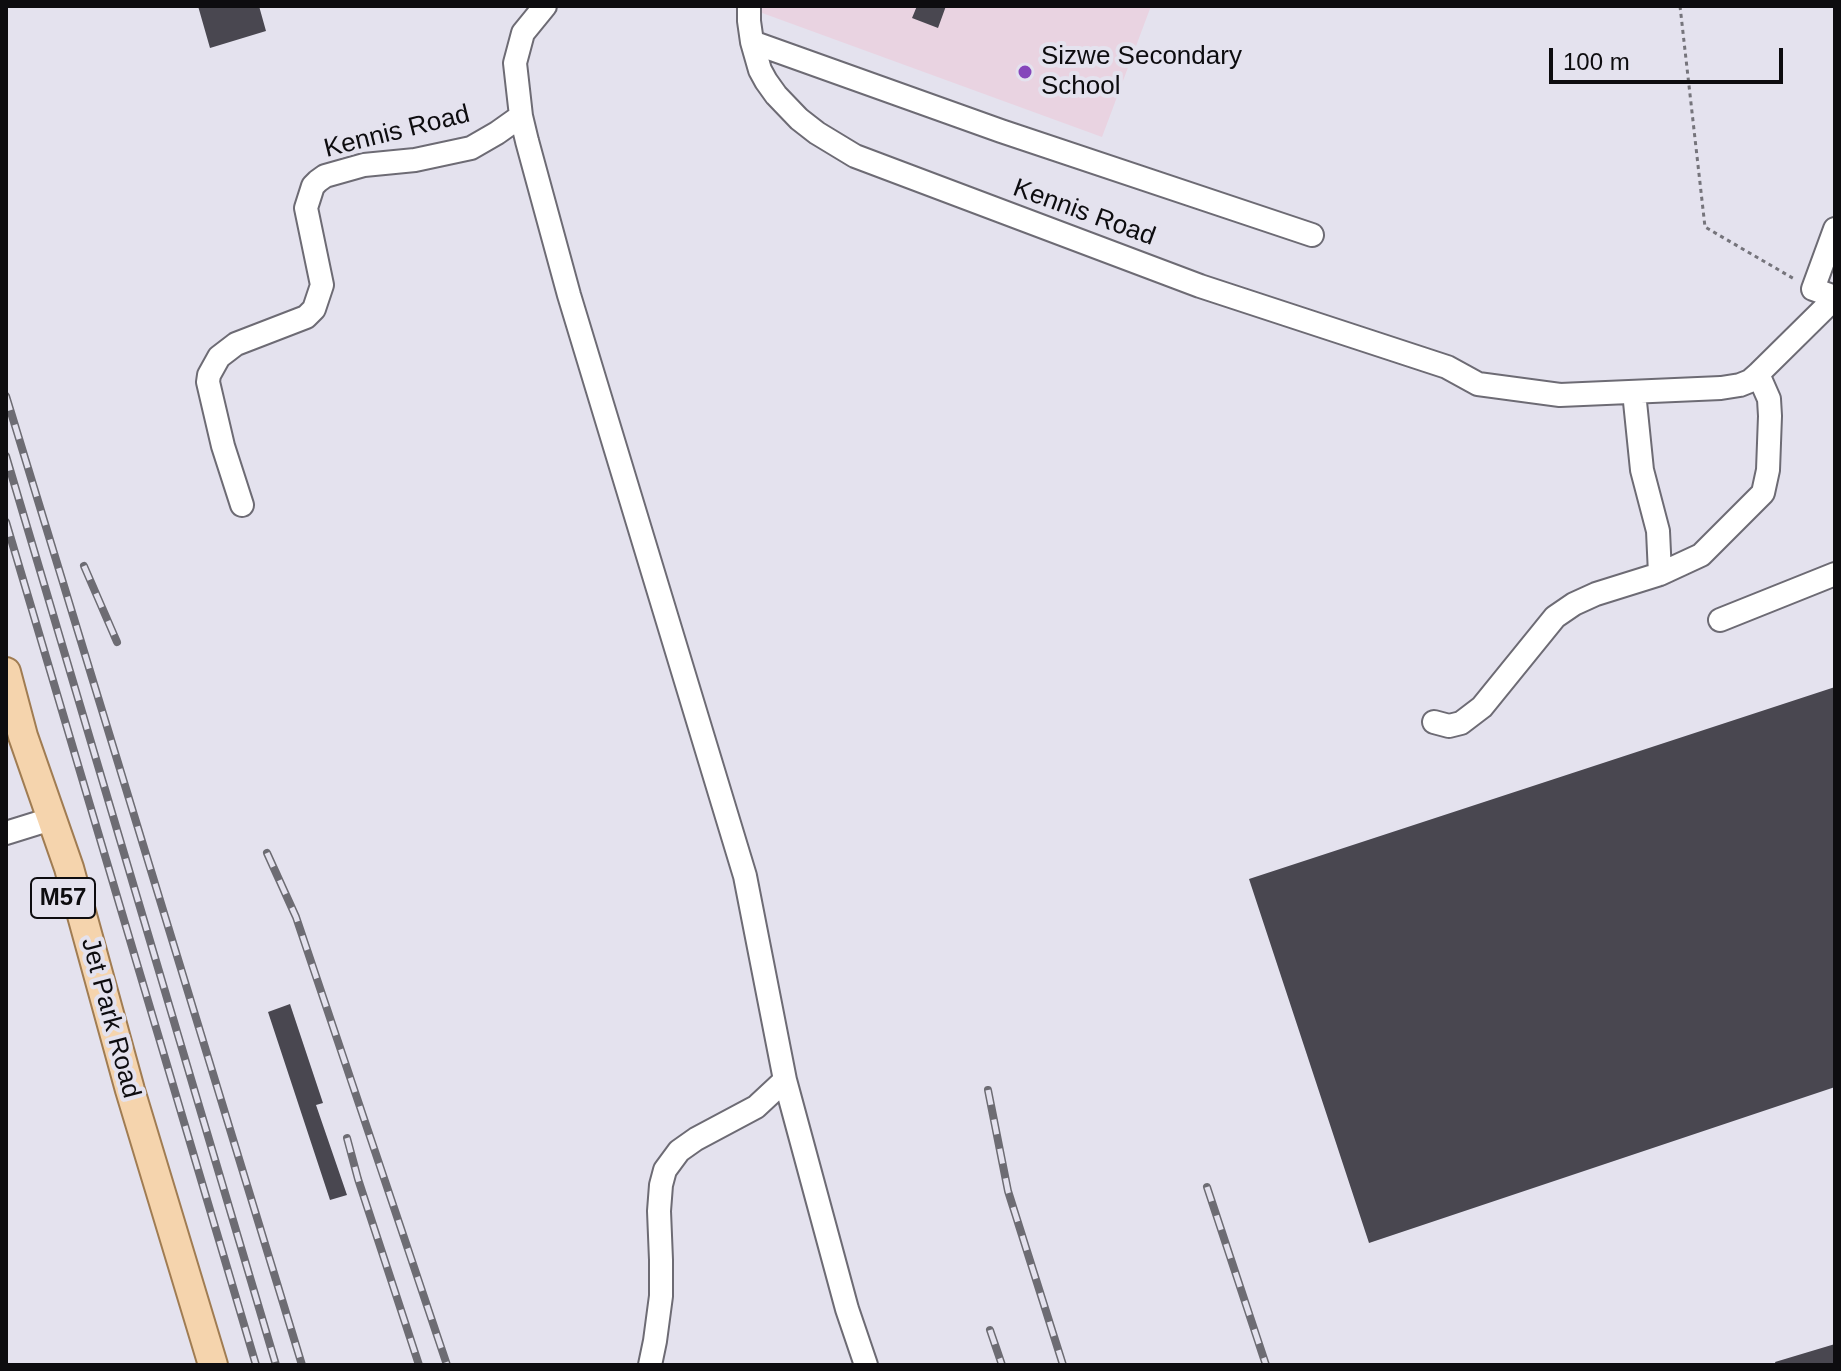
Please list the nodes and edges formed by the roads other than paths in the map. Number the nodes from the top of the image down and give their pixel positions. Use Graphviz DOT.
graph roads {
  1 [pos="545,6"];
  2 [pos="749,6"];
  3 [pos="752,42"];
  4 [pos="521,116"];
  5 [pos="1835,229"];
  6 [pos="1312,235"];
  7 [pos="1835,297"];
  8 [pos="1758,374"];
  9 [pos="1634,392"];
  10 [pos="242,505"];
  11 [pos="1660,574"];
  12 [pos="1835,574"];
  13 [pos="1720,620"];
  14 [pos="6,672"];
  15 [pos="6,701"];
  16 [pos="1434,722"];
  17 [pos="46,821"];
  18 [pos="6,833"];
  19 [pos="785,1080"];
  20 [pos="204,1365"];
  21 [pos="213,1365"];
  22 [pos="650,1365"];
  23 [pos="866,1365"];
  1 -- 4 [label="street"];
  2 -- 3 [label="street, Kennis Road"];
  3 -- 6 [label="street"];
  3 -- 9 [label="street, Kennis Road"];
  4 -- 10 [label="street, Kennis Road"];
  4 -- 19 [label="street"];
  5 -- 7 [label="street"];
  7 -- 8 [label="street"];
  8 -- 9 [label="street, Kennis Road"];
  8 -- 11 [label="street"];
  9 -- 11 [label="street"];
  11 -- 16 [label="street"];
  12 -- 13 [label="street"];
  14 -- 17 [label="main road, Jet Park Road / M57"];
  15 -- 17 [label="main road, Jet Park Road / M57"];
  17 -- 18 [label="street"];
  17 -- 20 [label="main road, Jet Park Road / M57"];
  17 -- 21 [label="main road, Jet Park Road / M57"];
  19 -- 22 [label="street"];
  19 -- 23 [label="street"];
}
